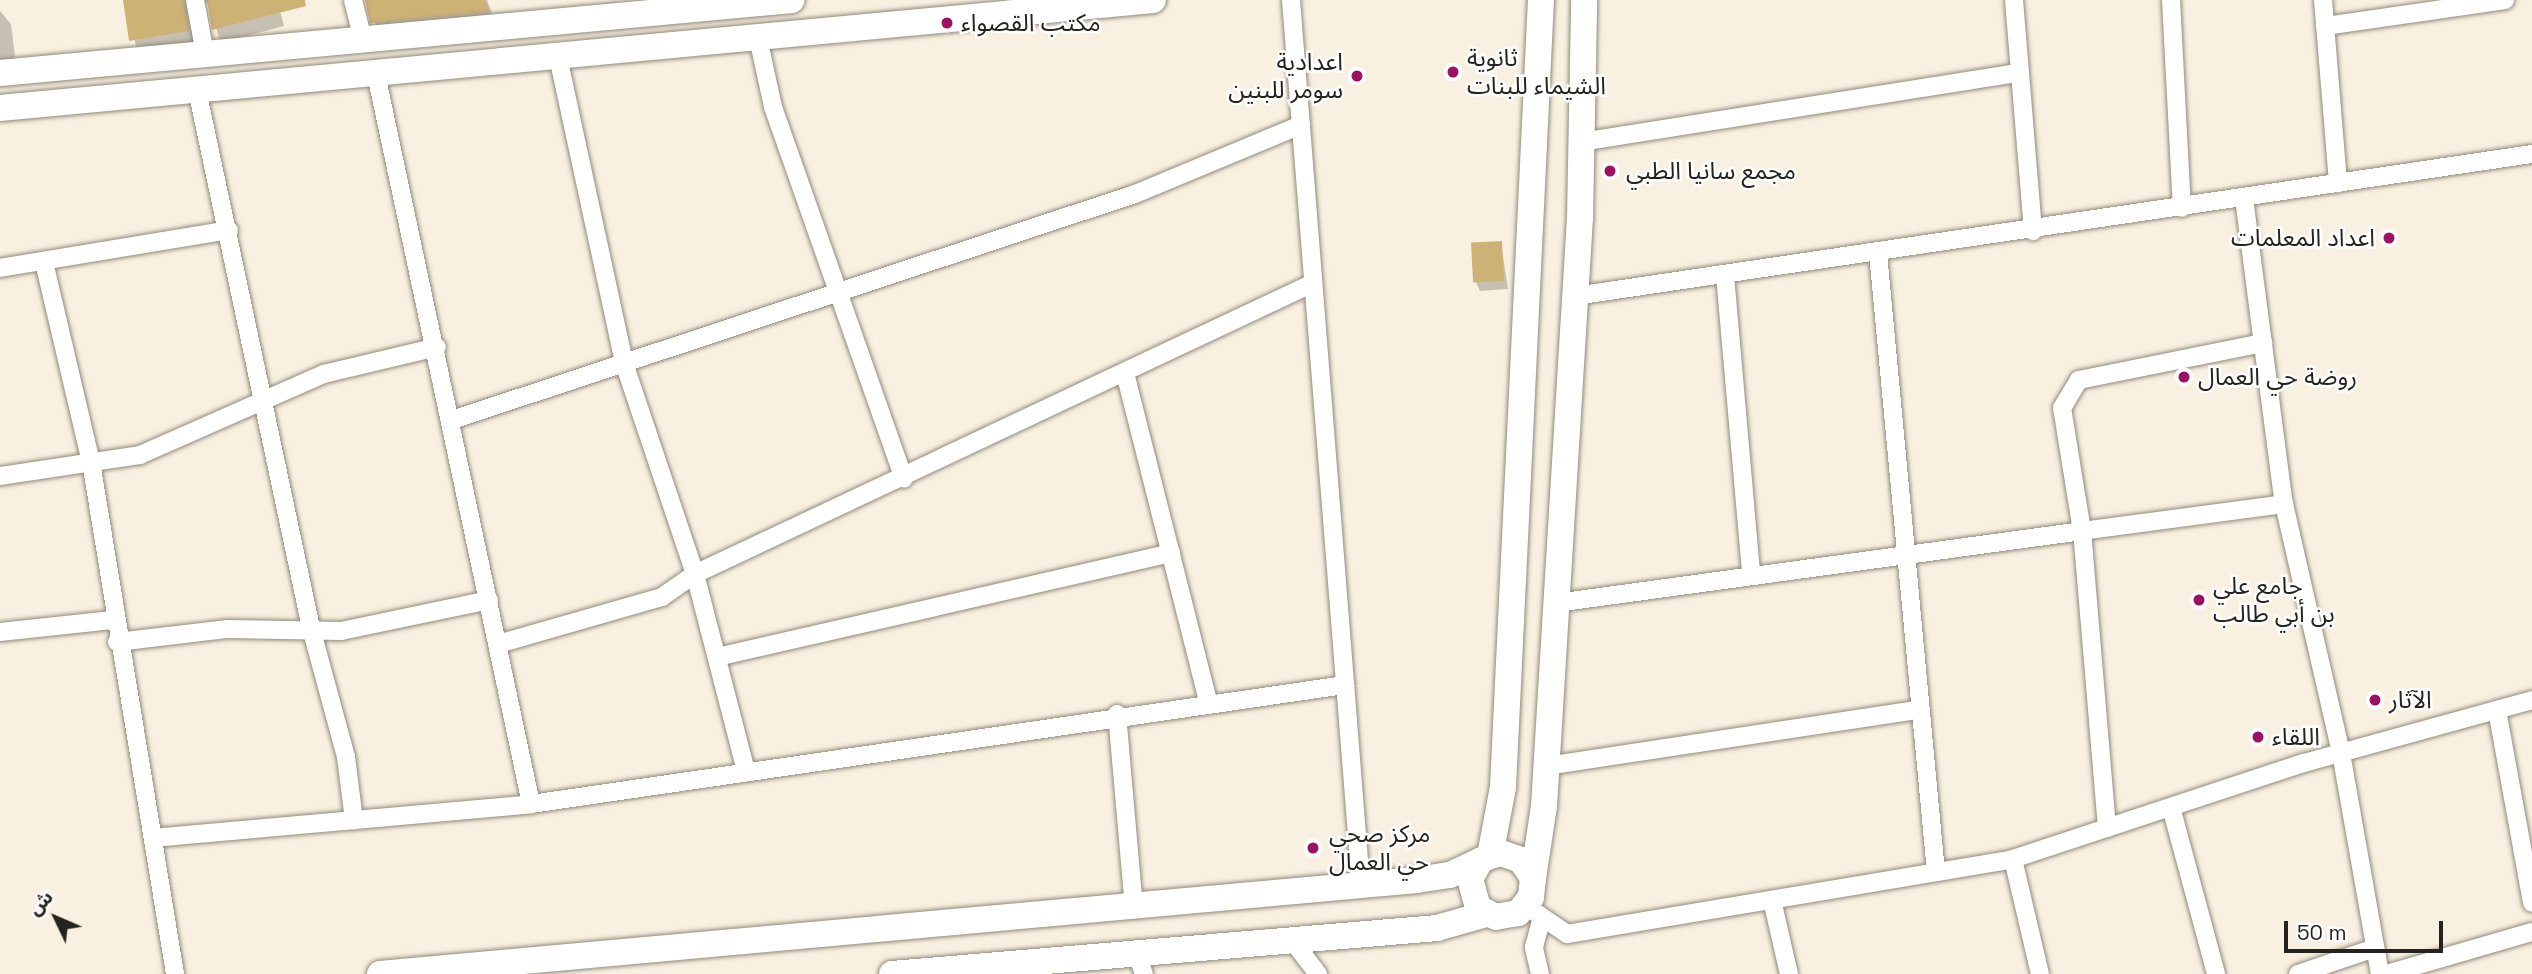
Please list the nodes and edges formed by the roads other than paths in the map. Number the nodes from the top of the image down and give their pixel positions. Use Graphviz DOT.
graph roads {
  1 [pos="195,0"];
  2 [pos="353,0"];
  3 [pos="792,0"];
  4 [pos="1153,0"];
  5 [pos="1291,0"];
  6 [pos="1541,0"];
  7 [pos="1584,0"];
  8 [pos="2014,0"];
  9 [pos="2171,0"];
  10 [pos="2323,0"];
  11 [pos="2505,0"];
  12 [pos="785,1"];
  13 [pos="716,4"];
  14 [pos="2325,26"];
  15 [pos="785,36"];
  16 [pos="758,38"];
  17 [pos="363,40"];
  18 [pos="205,54"];
  19 [pos="558,57"];
  20 [pos="0,73"];
  21 [pos="2019,73"];
  22 [pos="376,74"];
  23 [pos="197,90"];
  24 [pos="0,108"];
  25 [pos="1301,125"];
  26 [pos="1581,142"];
  27 [pos="2532,154"];
  28 [pos="2338,183"];
  29 [pos="2244,198"];
  30 [pos="2182,208"];
  31 [pos="229,230"];
  32 [pos="2033,231"];
  33 [pos="1878,253"];
  34 [pos="44,262"];
  35 [pos="0,268"];
  36 [pos="1725,275"];
  37 [pos="1313,283"];
  38 [pos="839,295"];
  39 [pos="1575,296"];
  40 [pos="2263,343"];
  41 [pos="438,347"];
  42 [pos="624,363"];
  43 [pos="1125,373"];
  44 [pos="263,398"];
  45 [pos="453,420"];
  46 [pos="91,462"];
  47 [pos="0,476"];
  48 [pos="904,479"];
  49 [pos="2284,504"];
  50 [pos="2082,531"];
  51 [pos="1906,550"];
  52 [pos="1171,553"];
  53 [pos="695,574"];
  54 [pos="1751,574"];
  55 [pos="489,600"];
  56 [pos="1556,603"];
  57 [pos="112,620"];
  58 [pos="311,628"];
  59 [pos="0,632"];
  60 [pos="117,642"];
  61 [pos="498,644"];
  62 [pos="717,657"];
  63 [pos="1345,685"];
  64 [pos="2532,700"];
  65 [pos="1208,702"];
  66 [pos="1921,709"];
  67 [pos="2497,710"];
  68 [pos="1117,714"];
  69 [pos="2341,753"];
  70 [pos="1546,766"];
  71 [pos="746,771"];
  72 [pos="531,804"];
  73 [pos="2171,807"];
  74 [pos="354,820"];
  75 [pos="2106,828"];
  76 [pos="153,838"];
  77 [pos="1485,858"];
  78 [pos="2013,859"];
  79 [pos="1936,872"];
  80 [pos="1533,878"];
  81 [pos="1361,886"];
  82 [pos="1772,900"];
  83 [pos="2532,903"];
  84 [pos="1134,909"];
  85 [pos="1534,913"];
  86 [pos="1486,914"];
  87 [pos="2532,932"];
  88 [pos="1292,940"];
  89 [pos="2375,948"];
  90 [pos="1140,964"];
  91 [pos="175,974"];
  92 [pos="380,974"];
  93 [pos="892,974"];
  94 [pos="1318,974"];
  95 [pos="1540,974"];
  96 [pos="1789,974"];
  97 [pos="2040,974"];
  98 [pos="2216,974"];
  99 [pos="2298,974"];
  100 [pos="2380,974"];
  101 [pos="2387,974"];
  1 -- 18 [label="street"];
  2 -- 17 [label="street"];
  3 -- 12 [label="street"];
  4 -- 15 [label="street"];
  5 -- 25 [label="street"];
  6 -- 77 [label="street"];
  7 -- 26 [label="street"];
  8 -- 21 [label="street"];
  9 -- 30 [label="street"];
  10 -- 14 [label="street"];
  11 -- 14 [label="street"];
  12 -- 13 [label="street"];
  12 -- 15 [label="street"];
  13 -- 17 [label="street"];
  14 -- 28 [label="street"];
  15 -- 16 [label="street"];
  16 -- 19 [label="street"];
  16 -- 38 [label="street"];
  17 -- 18 [label="street"];
  18 -- 20 [label="street"];
  19 -- 22 [label="street"];
  19 -- 42 [label="street"];
  21 -- 26 [label="street"];
  21 -- 32 [label="street"];
  22 -- 23 [label="street"];
  22 -- 41 [label="street"];
  23 -- 24 [label="street"];
  23 -- 31 [label="street"];
  25 -- 37 [label="street"];
  25 -- 38 [label="street"];
  26 -- 39 [label="street"];
  27 -- 28 [label="street"];
  28 -- 29 [label="street"];
  29 -- 30 [label="street"];
  29 -- 40 [label="street"];
  30 -- 32 [label="street"];
  31 -- 34 [label="street"];
  31 -- 44 [label="street"];
  32 -- 33 [label="street"];
  33 -- 36 [label="street"];
  33 -- 51 [label="street"];
  34 -- 35 [label="street"];
  34 -- 46 [label="street"];
  36 -- 39 [label="street"];
  36 -- 54 [label="street"];
  37 -- 43 [label="street"];
  37 -- 63 [label="street"];
  38 -- 42 [label="street"];
  38 -- 48 [label="street"];
  39 -- 56 [label="street"];
  40 -- 49 [label="street"];
  40 -- 50 [label="street"];
  41 -- 44 [label="street"];
  41 -- 45 [label="street"];
  42 -- 45 [label="street"];
  42 -- 53 [label="street"];
  43 -- 48 [label="street"];
  43 -- 52 [label="street"];
  44 -- 46 [label="street"];
  44 -- 58 [label="street"];
  45 -- 55 [label="street"];
  46 -- 47 [label="street"];
  46 -- 57 [label="street"];
  48 -- 53 [label="street"];
  49 -- 50 [label="street"];
  49 -- 69 [label="street"];
  50 -- 51 [label="street"];
  50 -- 75 [label="street"];
  51 -- 54 [label="street"];
  51 -- 66 [label="street"];
  52 -- 62 [label="street"];
  52 -- 65 [label="street"];
  53 -- 61 [label="street"];
  53 -- 62 [label="street"];
  54 -- 56 [label="street"];
  55 -- 58 [label="street"];
  55 -- 61 [label="street"];
  56 -- 70 [label="street"];
  57 -- 59 [label="street"];
  57 -- 60 [label="street"];
  58 -- 60 [label="street"];
  58 -- 74 [label="street"];
  60 -- 76 [label="street"];
  61 -- 72 [label="street"];
  62 -- 71 [label="street"];
  63 -- 65 [label="street"];
  63 -- 81 [label="street"];
  64 -- 67 [label="street"];
  65 -- 68 [label="street"];
  66 -- 70 [label="street"];
  66 -- 79 [label="street"];
  67 -- 69 [label="street"];
  67 -- 83 [label="street"];
  68 -- 71 [label="street"];
  68 -- 84 [label="street"];
  69 -- 73 [label="street"];
  69 -- 89 [label="street"];
  70 -- 80 [label="street"];
  71 -- 72 [label="street"];
  72 -- 74 [label="street"];
  73 -- 75 [label="street"];
  73 -- 98 [label="street"];
  74 -- 76 [label="street"];
  75 -- 78 [label="street"];
  76 -- 91 [label="street"];
  77 -- 80 [label="street"];
  77 -- 81 [label="street"];
  77 -- 86 [label="street"];
  78 -- 79 [label="street"];
  78 -- 97 [label="street"];
  79 -- 82 [label="street"];
  80 -- 85 [label="street"];
  81 -- 84 [label="street"];
  82 -- 85 [label="street"];
  82 -- 96 [label="street"];
  84 -- 92 [label="street"];
  85 -- 86 [label="street"];
  85 -- 95 [label="street"];
  86 -- 88 [label="street"];
  87 -- 101 [label="street"];
  88 -- 90 [label="street"];
  88 -- 94 [label="street"];
  89 -- 99 [label="street"];
  89 -- 100 [label="street"];
  90 -- 93 [label="street"];
}
